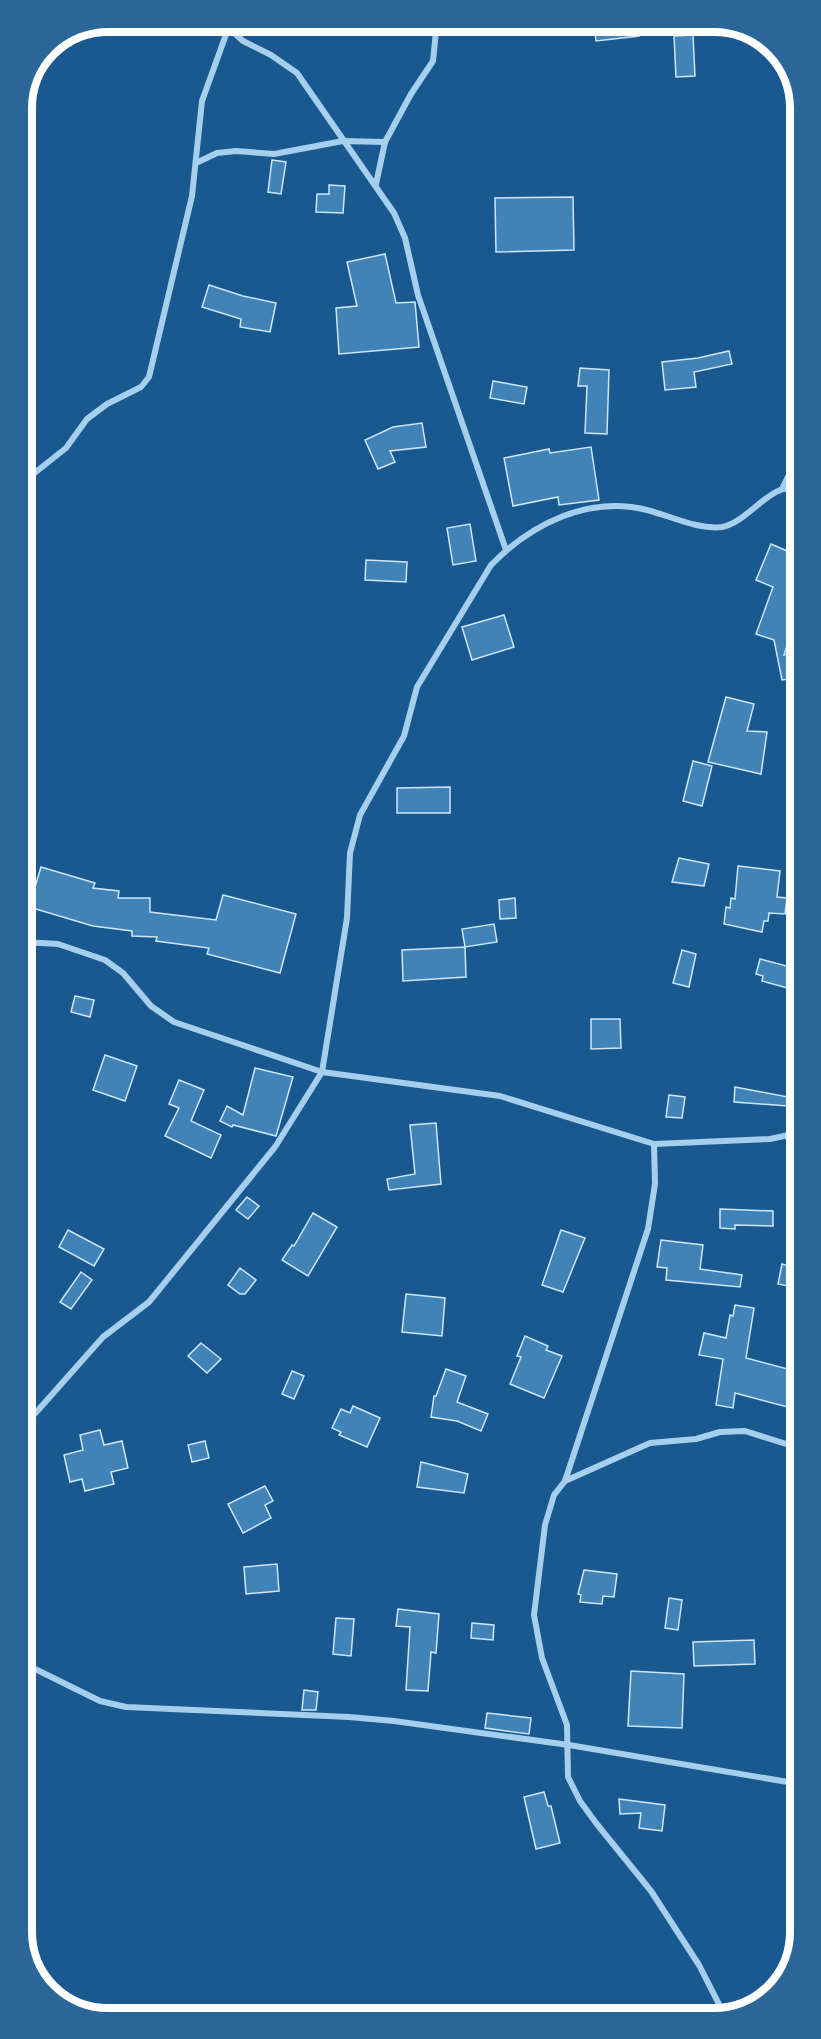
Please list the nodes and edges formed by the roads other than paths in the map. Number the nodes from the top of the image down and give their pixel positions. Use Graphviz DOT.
graph roads {
  1 [pos="227,31"];
  2 [pos="231,31"];
  3 [pos="436,32"];
  4 [pos="343,141"];
  5 [pos="385,142"];
  6 [pos="196,163"];
  7 [pos="376,184"];
  8 [pos="790,472"];
  9 [pos="32,475"];
  10 [pos="782,489"];
  11 [pos="790,490"];
  12 [pos="506,550"];
  13 [pos="32,942"];
  14 [pos="322,1072"];
  15 [pos="790,1135"];
  16 [pos="654,1144"];
  17 [pos="31,1418"];
  18 [pos="790,1445"];
  19 [pos="565,1481"];
  20 [pos="31,1667"];
  21 [pos="569,1745"];
  22 [pos="790,1782"];
  23 [pos="721,2007"];
  1 -- 6 [label="street"];
  2 -- 4 [label="street"];
  3 -- 5 [label="street"];
  4 -- 5 [label="street"];
  4 -- 6 [label="street"];
  4 -- 7 [label="street"];
  5 -- 7 [label="street"];
  6 -- 9 [label="street"];
  7 -- 12 [label="street"];
  8 -- 10 [label="street"];
  10 -- 11 [label="street"];
  10 -- 12 [label="street"];
  12 -- 14 [label="street"];
  13 -- 14 [label="street"];
  14 -- 16 [label="street"];
  14 -- 17 [label="street"];
  15 -- 16 [label="street"];
  16 -- 19 [label="street"];
  18 -- 19 [label="street"];
  19 -- 21 [label="street"];
  20 -- 21 [label="street"];
  21 -- 22 [label="street"];
  21 -- 23 [label="street"];
}
